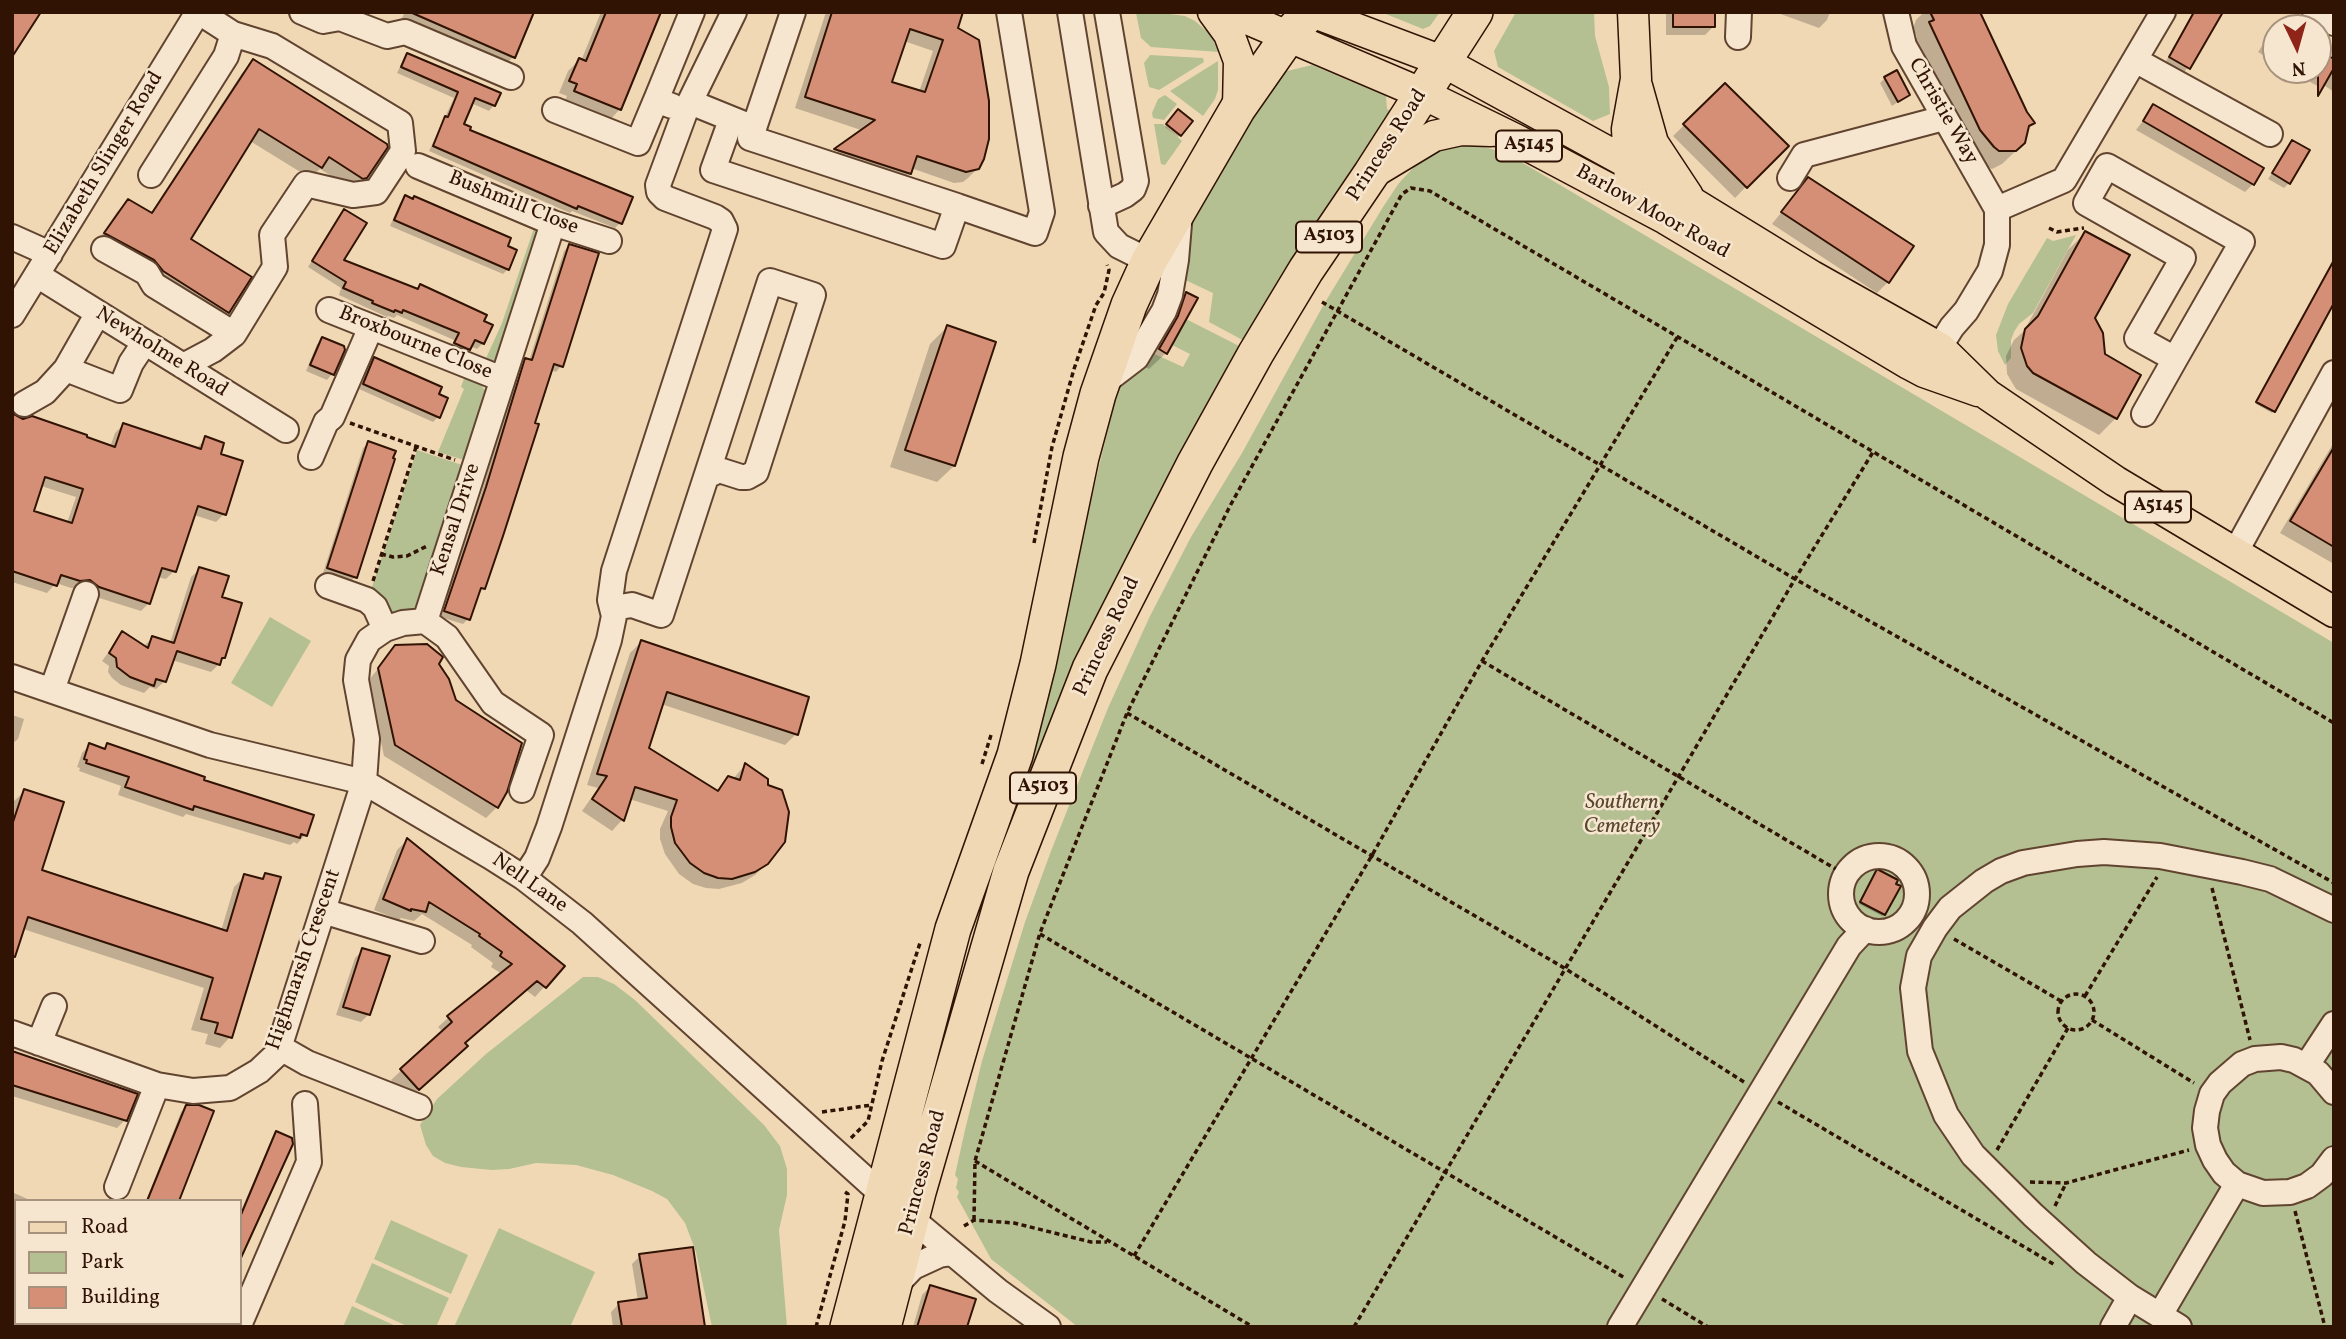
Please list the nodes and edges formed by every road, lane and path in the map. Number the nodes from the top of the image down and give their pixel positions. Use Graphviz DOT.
graph roads {
  1 [pos="198,12"];
  2 [pos="302,12"];
  3 [pos="692,12"];
  4 [pos="734,12"];
  5 [pos="793,12"];
  6 [pos="1009,12"];
  7 [pos="1070,12"];
  8 [pos="1107,12"];
  9 [pos="1213,12"];
  10 [pos="1231,12"];
  11 [pos="1475,12"];
  12 [pos="1633,12"];
  13 [pos="1739,12"];
  14 [pos="1896,12"];
  15 [pos="2315,12"];
  16 [pos="2160,13"];
  17 [pos="1304,20"];
  18 [pos="2334,23"];
  19 [pos="233,34"];
  20 [pos="1738,37"];
  21 [pos="2135,60"];
  22 [pos="1442,61"];
  23 [pos="511,76"];
  24 [pos="1636,79"];
  25 [pos="1423,94"];
  26 [pos="656,100"];
  27 [pos="687,107"];
  28 [pos="1238,108"];
  29 [pos="555,110"];
  30 [pos="1944,118"];
  31 [pos="742,124"];
  32 [pos="2270,134"];
  33 [pos="1515,139"];
  34 [pos="2082,150"];
  35 [pos="1628,163"];
  36 [pos="418,166"];
  37 [pos="2107,166"];
  38 [pos="1371,174"];
  39 [pos="151,175"];
  40 [pos="1790,178"];
  41 [pos="1634,201"];
  42 [pos="1694,204"];
  43 [pos="957,206"];
  44 [pos="1101,206"];
  45 [pos="1180,206"];
  46 [pos="1997,209"];
  47 [pos="553,223"];
  48 [pos="2049,228"];
  49 [pos="2086,228"];
  50 [pos="12,237"];
  51 [pos="608,241"];
  52 [pos="104,249"];
  53 [pos="50,254"];
  54 [pos="1105,260"];
  55 [pos="1149,261"];
  56 [pos="37,275"];
  57 [pos="1322,302"];
  58 [pos="329,310"];
  59 [pos="1337,310"];
  60 [pos="97,313"];
  61 [pos="12,315"];
  62 [pos="371,327"];
  63 [pos="234,334"];
  64 [pos="1678,336"];
  65 [pos="145,342"];
  66 [pos="1939,349"];
  67 [pos="2175,359"];
  68 [pos="183,366"];
  69 [pos="66,369"];
  70 [pos="2334,373"];
  71 [pos="502,379"];
  72 [pos="1102,384"];
  73 [pos="23,404"];
  74 [pos="2144,414"];
  75 [pos="332,417"];
  76 [pos="286,430"];
  77 [pos="416,447"];
  78 [pos="1873,452"];
  79 [pos="311,457"];
  80 [pos="474,466"];
  81 [pos="1600,466"];
  82 [pos="707,476"];
  83 [pos="448,549"];
  84 [pos="2235,553"];
  85 [pos="382,554"];
  86 [pos="1032,554"];
  87 [pos="1795,579"];
  88 [pos="328,586"];
  89 [pos="86,594"];
  90 [pos="367,600"];
  91 [pos="613,608"];
  92 [pos="2334,612"];
  93 [pos="425,621"];
  94 [pos="385,629"];
  95 [pos="1482,661"];
  96 [pos="12,677"];
  97 [pos="52,690"];
  98 [pos="1127,713"];
  99 [pos="2334,723"];
  100 [pos="994,724"];
  101 [pos="978,774"];
  102 [pos="1679,776"];
  103 [pos="364,782"];
  104 [pos="522,790"];
  105 [pos="1371,857"];
  106 [pos="2169,858"];
  107 [pos="2206,864"];
  108 [pos="1846,875"];
  109 [pos="524,878"];
  110 [pos="2334,883"];
  111 [pos="1916,900"];
  112 [pos="2334,910"];
  113 [pos="323,911"];
  114 [pos="1897,928"];
  115 [pos="1865,929"];
  116 [pos="1934,930"];
  117 [pos="1040,933"];
  118 [pos="921,940"];
  119 [pos="422,941"];
  120 [pos="1566,969"];
  121 [pos="2085,996"];
  122 [pos="2062,1001"];
  123 [pos="54,1006"];
  124 [pos="2092,1020"];
  125 [pos="2334,1024"];
  126 [pos="2068,1028"];
  127 [pos="12,1033"];
  128 [pos="39,1043"];
  129 [pos="279,1047"];
  130 [pos="1250,1058"];
  131 [pos="2255,1059"];
  132 [pos="2306,1065"];
  133 [pos="157,1085"];
  134 [pos="2334,1092"];
  135 [pos="1762,1093"];
  136 [pos="2213,1094"];
  137 [pos="305,1104"];
  138 [pos="872,1105"];
  139 [pos="419,1107"];
  140 [pos="818,1112"];
  141 [pos="868,1121"];
  142 [pos="2208,1145"];
  143 [pos="2334,1159"];
  144 [pos="975,1161"];
  145 [pos="1445,1172"];
  146 [pos="1992,1175"];
  147 [pos="2237,1184"];
  148 [pos="117,1187"];
  149 [pos="841,1187"];
  150 [pos="2290,1192"];
  151 [pos="883,1195"];
  152 [pos="911,1217"];
  153 [pos="974,1220"];
  154 [pos="964,1226"];
  155 [pos="1109,1242"];
  156 [pos="952,1253"];
  157 [pos="1134,1256"];
  158 [pos="2066,1272"];
  159 [pos="893,1288"];
  160 [pos="1643,1288"];
  161 [pos="2130,1297"];
  162 [pos="242,1317"];
  163 [pos="2169,1321"];
  164 [pos="816,1327"];
  165 [pos="848,1327"];
  166 [pos="883,1327"];
  167 [pos="1048,1327"];
  168 [pos="1253,1327"];
  169 [pos="1354,1327"];
  170 [pos="1620,1327"];
  171 [pos="1708,1327"];
  172 [pos="2113,1327"];
  173 [pos="2325,1327"];
  1 -- 19 [label="street"];
  1 -- 53 [label="street, Elizabeth Slinger Road"];
  2 -- 23 [label="street"];
  3 -- 26 [label="street"];
  4 -- 27 [label="street"];
  5 -- 31 [label="street"];
  6 -- 43 [label="street"];
  7 -- 44 [label="street"];
  8 -- 44 [label="street"];
  9 -- 28 [label="main road"];
  10 -- 17 [label="main road, Barlow Moor Road / A5145"];
  11 -- 22 [label="highway, Princess Road / A5103"];
  12 -- 24 [label="main road, A5145"];
  13 -- 20 [label="street"];
  14 -- 30 [label="street, Christie Way"];
  15 -- 18 [label="street"];
  16 -- 21 [label="street"];
  17 -- 22 [label="main road, Barlow Moor Road / A5145"];
  17 -- 25 [label="main road, Barlow Moor Road / A5145"];
  17 -- 28 [label="highway, Princess Road / A5103"];
  19 -- 39 [label="street"];
  19 -- 63 [label="street"];
  21 -- 32 [label="street"];
  21 -- 34 [label="street"];
  22 -- 25 [label="highway, Princess Road / A5103"];
  22 -- 35 [label="main road, Barlow Moor Road / A5145"];
  24 -- 35 [label="main road, A5145"];
  24 -- 42 [label="main road, A5145"];
  25 -- 33 [label="main road, Barlow Moor Road / A5145"];
  25 -- 38 [label="highway, Princess Road / A5103"];
  26 -- 27 [label="street"];
  26 -- 29 [label="street"];
  27 -- 31 [label="street"];
  27 -- 91 [label="street"];
  28 -- 45 [label="highway, Princess Road / A5103"];
  30 -- 40 [label="street"];
  30 -- 46 [label="street, Christie Way"];
  31 -- 43 [label="street"];
  31 -- 43 [label="street"];
  33 -- 38 [label="main road, A5145"];
  33 -- 41 [label="main road, Barlow Moor Road / A5145"];
  34 -- 37 [label="street"];
  34 -- 46 [label="street"];
  35 -- 41 [label="main road, A5145"];
  35 -- 42 [label="main road, Barlow Moor Road / A5145"];
  36 -- 47 [label="street, Bushmill Close"];
  37 -- 67 [label="street"];
  37 -- 67 [label="street"];
  38 -- 152 [label="highway, Princess Road / A5103"];
  41 -- 66 [label="main road, Barlow Moor Road / A5145"];
  42 -- 66 [label="main road, Barlow Moor Road / A5145"];
  44 -- 55 [label="street"];
  45 -- 55 [label="highway, Princess Road / A5103"];
  45 -- 72 [label="street"];
  46 -- 66 [label="street"];
  47 -- 51 [label="street, Bushmill Close"];
  47 -- 71 [label="street, Kensal Drive"];
  48 -- 49 [label="path"];
  50 -- 53 [label="street"];
  52 -- 63 [label="street"];
  53 -- 56 [label="street, Elizabeth Slinger Road"];
  54 -- 86 [label="path"];
  55 -- 72 [label="highway, Princess Road / A5103"];
  56 -- 60 [label="street, Newholme Road"];
  56 -- 61 [label="street, Elizabeth Slinger Road"];
  57 -- 59 [label="path"];
  58 -- 62 [label="street, Broxbourne Close"];
  59 -- 64 [label="path"];
  59 -- 81 [label="path"];
  59 -- 98 [label="path"];
  60 -- 65 [label="street, Newholme Road"];
  60 -- 69 [label="street"];
  62 -- 71 [label="street, Broxbourne Close"];
  62 -- 75 [label="street"];
  63 -- 68 [label="street"];
  64 -- 78 [label="path"];
  64 -- 81 [label="path"];
  65 -- 68 [label="street, Newholme Road"];
  65 -- 69 [label="street"];
  66 -- 84 [label="main road, Barlow Moor Road / A5145"];
  67 -- 74 [label="street"];
  68 -- 76 [label="street, Newholme Road"];
  69 -- 73 [label="street"];
  70 -- 84 [label="street"];
  71 -- 80 [label="street, Kensal Drive"];
  72 -- 151 [label="highway, Princess Road / A5103"];
  75 -- 77 [label="path"];
  75 -- 79 [label="street"];
  77 -- 80 [label="path"];
  77 -- 85 [label="path"];
  78 -- 87 [label="path"];
  78 -- 99 [label="path"];
  80 -- 83 [label="street, Kensal Drive"];
  81 -- 87 [label="path"];
  81 -- 95 [label="path"];
  82 -- 82 [label="street"];
  82 -- 91 [label="street"];
  83 -- 85 [label="path"];
  83 -- 93 [label="street, Kensal Drive"];
  84 -- 92 [label="main road, Barlow Moor Road / A5145"];
  85 -- 90 [label="path"];
  87 -- 102 [label="path"];
  87 -- 110 [label="path"];
  88 -- 90 [label="street"];
  89 -- 97 [label="street"];
  90 -- 94 [label="street"];
  91 -- 109 [label="street"];
  93 -- 94 [label="street"];
  93 -- 104 [label="street"];
  94 -- 103 [label="street"];
  95 -- 102 [label="path"];
  95 -- 105 [label="path"];
  96 -- 97 [label="street, Nell Lane"];
  97 -- 103 [label="street, Nell Lane"];
  98 -- 105 [label="path"];
  98 -- 117 [label="path"];
  100 -- 101 [label="path"];
  102 -- 108 [label="path"];
  102 -- 120 [label="path"];
  103 -- 109 [label="street, Nell Lane"];
  103 -- 113 [label="street, Highmarsh Crescent"];
  105 -- 120 [label="path"];
  105 -- 130 [label="path"];
  106 -- 107 [label="street"];
  106 -- 116 [label="street"];
  106 -- 121 [label="path"];
  107 -- 112 [label="street"];
  107 -- 131 [label="path"];
  108 -- 111 [label="street"];
  108 -- 115 [label="street"];
  109 -- 151 [label="street, Nell Lane"];
  111 -- 114 [label="street"];
  111 -- 116 [label="street"];
  113 -- 119 [label="street"];
  113 -- 129 [label="street, Highmarsh Crescent"];
  114 -- 115 [label="street"];
  114 -- 116 [label="street"];
  115 -- 135 [label="street"];
  116 -- 122 [label="path"];
  116 -- 146 [label="street"];
  117 -- 130 [label="path"];
  117 -- 144 [label="path"];
  118 -- 138 [label="path"];
  120 -- 135 [label="path"];
  120 -- 145 [label="path"];
  121 -- 122 [label="path"];
  121 -- 124 [label="path"];
  122 -- 126 [label="path"];
  123 -- 128 [label="street"];
  124 -- 126 [label="path"];
  124 -- 136 [label="path"];
  125 -- 132 [label="street"];
  126 -- 146 [label="path"];
  127 -- 128 [label="street, Highmarsh Crescent"];
  128 -- 133 [label="street, Highmarsh Crescent"];
  129 -- 133 [label="street, Highmarsh Crescent"];
  129 -- 139 [label="street"];
  130 -- 145 [label="path"];
  130 -- 157 [label="path"];
  131 -- 132 [label="street"];
  131 -- 136 [label="street"];
  132 -- 134 [label="street"];
  133 -- 148 [label="street"];
  135 -- 158 [label="path"];
  135 -- 160 [label="street"];
  136 -- 142 [label="street"];
  137 -- 162 [label="street"];
  138 -- 140 [label="path"];
  138 -- 141 [label="path"];
  142 -- 146 [label="path"];
  142 -- 147 [label="street"];
  143 -- 150 [label="street"];
  144 -- 153 [label="path"];
  144 -- 155 [label="path"];
  145 -- 160 [label="path"];
  145 -- 169 [label="path"];
  146 -- 161 [label="street"];
  147 -- 150 [label="street"];
  147 -- 163 [label="street"];
  149 -- 164 [label="path"];
  150 -- 173 [label="path"];
  151 -- 152 [label="street, Nell Lane"];
  151 -- 165 [label="highway, Princess Road / A5103"];
  152 -- 156 [label="street, Nell Lane"];
  152 -- 159 [label="highway, Princess Road / A5103"];
  153 -- 154 [label="path"];
  153 -- 155 [label="path"];
  155 -- 157 [label="path"];
  156 -- 159 [label="street"];
  156 -- 167 [label="street, Nell Lane"];
  157 -- 168 [label="path"];
  159 -- 166 [label="highway, Princess Road / A5103"];
  160 -- 170 [label="street"];
  160 -- 171 [label="path"];
  161 -- 163 [label="street"];
  161 -- 172 [label="street"];
}
